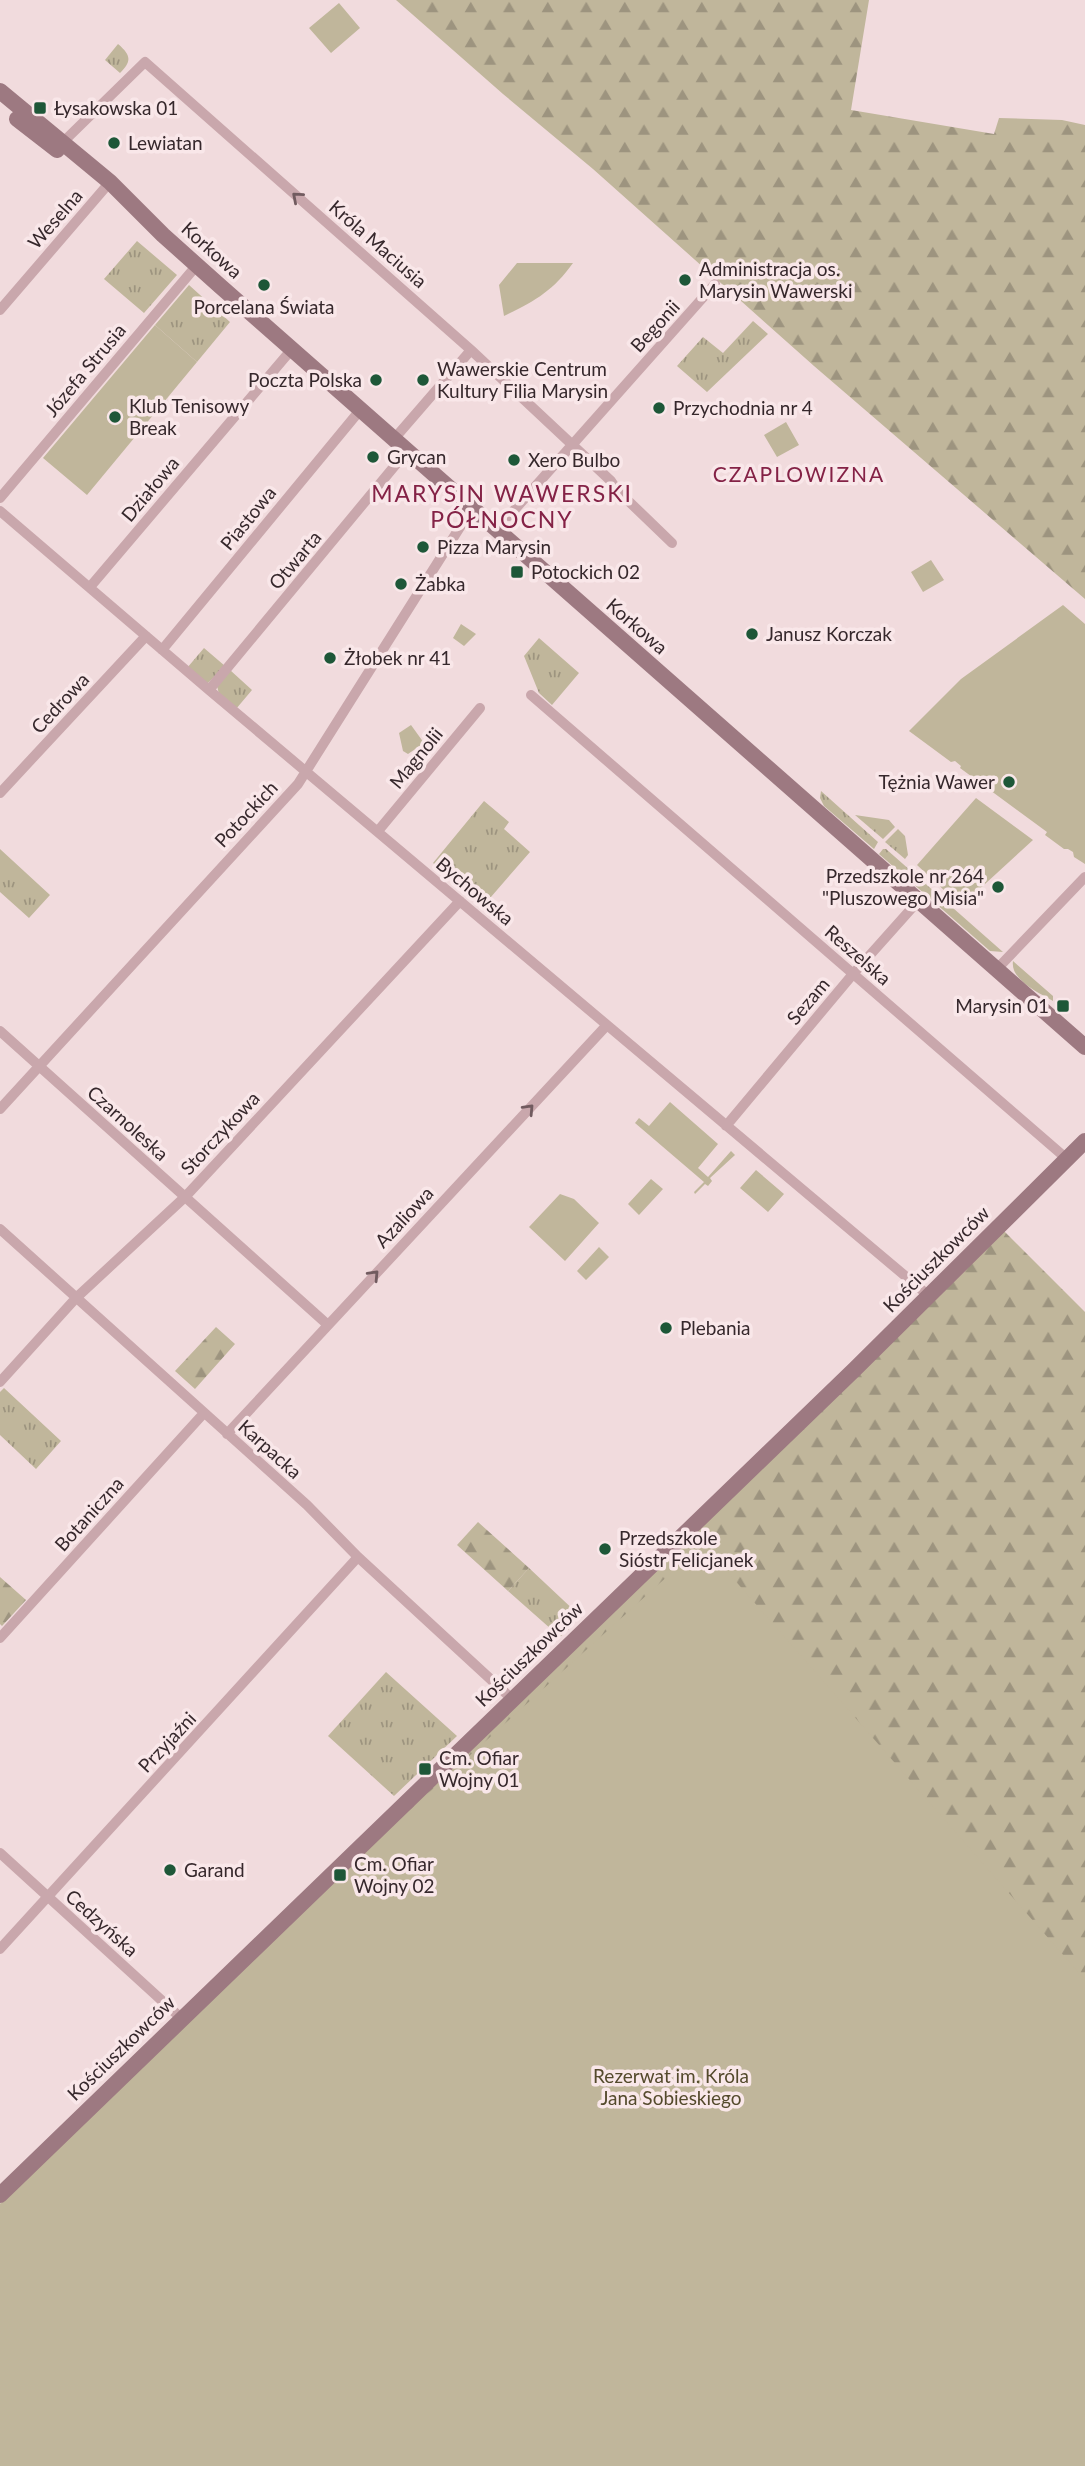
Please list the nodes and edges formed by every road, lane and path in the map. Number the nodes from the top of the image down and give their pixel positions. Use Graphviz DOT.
graph roads {
  1 [pos="0,91"];
  2 [pos="0,104"];
  3 [pos="60,146"];
  4 [pos="107,185"];
  5 [pos="197,265"];
  6 [pos="715,284"];
  7 [pos="0,310"];
  8 [pos="292,349"];
  9 [pos="471,350"];
  10 [pos="360,410"];
  11 [pos="394,439"];
  12 [pos="572,444"];
  13 [pos="407,451"];
  14 [pos="0,498"];
  15 [pos="472,508"];
  16 [pos="0,510"];
  17 [pos="509,516"];
  18 [pos="672,543"];
  19 [pos="90,587"];
  20 [pos="146,636"];
  21 [pos="162,650"];
  22 [pos="209,690"];
  23 [pos="531,695"];
  24 [pos="480,708"];
  25 [pos="308,772"];
  26 [pos="0,793"];
  27 [pos="379,831"];
  28 [pos="1085,877"];
  29 [pos="919,900"];
  30 [pos="460,901"];
  31 [pos="996,970"];
  32 [pos="853,974"];
  33 [pos="607,1025"];
  34 [pos="0,1031"];
  35 [pos="1085,1047"];
  36 [pos="39,1066"];
  37 [pos="0,1109"];
  38 [pos="726,1126"];
  39 [pos="1085,1141"];
  40 [pos="1067,1159"];
  41 [pos="185,1197"];
  42 [pos="0,1229"];
  43 [pos="929,1296"];
  44 [pos="76,1298"];
  45 [pos="328,1325"];
  46 [pos="0,1382"];
  47 [pos="204,1413"];
  48 [pos="227,1434"];
  49 [pos="358,1557"];
  50 [pos="0,1638"];
  51 [pos="512,1699"];
  52 [pos="0,1853"];
  53 [pos="48,1897"];
  54 [pos="0,1948"];
  55 [pos="181,2018"];
  56 [pos="0,2194"];
  1 -- 3 [label="street, Korkowa"];
  2 -- 3 [label="street, Korkowa"];
  3 -- 4 [label="street, Korkowa"];
  9 -- 3 [label="street, Króla Maciusia, one-way"];
  4 -- 5 [label="street, Korkowa"];
  4 -- 7 [label="street, Weselna"];
  5 -- 8 [label="street, Korkowa"];
  5 -- 14 [label="street, Józefa Strusia"];
  6 -- 12 [label="street, Begonii"];
  8 -- 10 [label="street, Korkowa"];
  8 -- 19 [label="street, Działowa"];
  9 -- 11 [label="street"];
  9 -- 12 [label="street, Króla Maciusia"];
  10 -- 11 [label="street, Korkowa"];
  10 -- 21 [label="street, Piastowa"];
  11 -- 13 [label="street, Korkowa"];
  12 -- 17 [label="street, Begonii"];
  12 -- 18 [label="street, Króla Maciusia"];
  13 -- 15 [label="street, Korkowa"];
  13 -- 22 [label="street, Otwarta"];
  15 -- 25 [label="street, Potockich"];
  15 -- 29 [label="street, Korkowa"];
  16 -- 19 [label="street, Bychowska"];
  19 -- 20 [label="street, Bychowska"];
  20 -- 21 [label="street, Bychowska"];
  20 -- 26 [label="street, Cedrowa"];
  21 -- 22 [label="street, Bychowska"];
  22 -- 25 [label="street, Bychowska"];
  23 -- 32 [label="street, Reszelska"];
  24 -- 27 [label="street, Magnolii"];
  25 -- 27 [label="street, Bychowska"];
  25 -- 36 [label="street, Potockich"];
  27 -- 30 [label="street, Bychowska"];
  28 -- 31 [label="street"];
  29 -- 31 [label="street, Korkowa"];
  29 -- 32 [label="street, Sezam"];
  30 -- 33 [label="street, Bychowska"];
  30 -- 41 [label="street, Storczykowa"];
  31 -- 35 [label="street, Korkowa"];
  32 -- 38 [label="street, Sezam"];
  32 -- 40 [label="street, Reszelska"];
  33 -- 38 [label="street, Bychowska"];
  45 -- 33 [label="street, Azaliowa, one-way"];
  34 -- 36 [label="street, Czarnoleska"];
  36 -- 37 [label="street, Potockich"];
  36 -- 41 [label="street, Czarnoleska"];
  38 -- 43 [label="street, Bychowska"];
  39 -- 40 [label="street, Kościuszkowców"];
  40 -- 43 [label="street, Kościuszkowców"];
  41 -- 44 [label="street, Storczykowa"];
  41 -- 45 [label="street, Czarnoleska"];
  42 -- 44 [label="street, Karpacka"];
  43 -- 51 [label="street, Kościuszkowców"];
  44 -- 46 [label="street, Storczykowa"];
  44 -- 47 [label="street, Karpacka"];
  45 -- 48 [label="street, Azaliowa"];
  47 -- 48 [label="street, Karpacka"];
  47 -- 50 [label="street, Botaniczna"];
  48 -- 49 [label="street, Karpacka"];
  49 -- 51 [label="street, Karpacka"];
  49 -- 53 [label="street, Przyjaźni"];
  51 -- 55 [label="street, Kościuszkowców"];
  52 -- 53 [label="street, Cedzyńska"];
  53 -- 54 [label="street, Przyjaźni"];
  53 -- 55 [label="street, Cedzyńska"];
  55 -- 56 [label="street, Kościuszkowców"];
}
